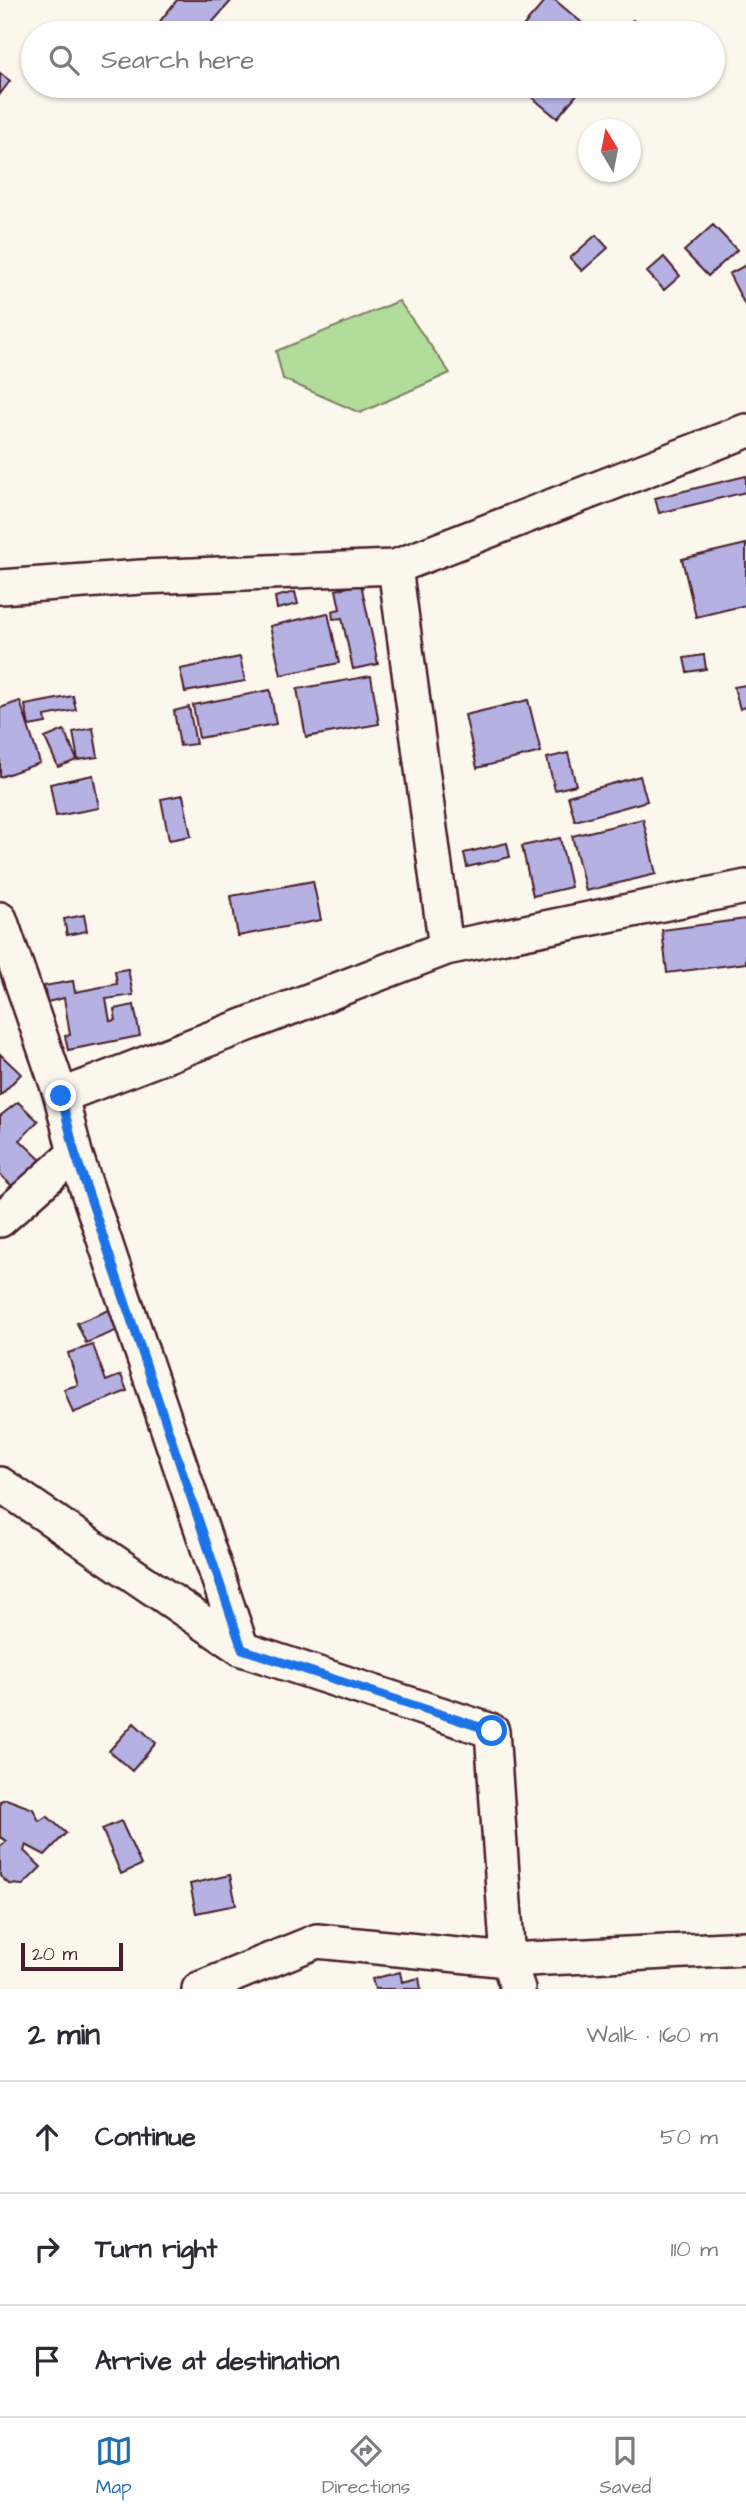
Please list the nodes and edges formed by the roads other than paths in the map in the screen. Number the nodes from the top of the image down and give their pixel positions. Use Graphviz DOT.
graph roads {
  1 [pos="746,431"];
  2 [pos="395,567"];
  3 [pos="0,587"];
  4 [pos="746,887"];
  5 [pos="0,919"];
  6 [pos="446,948"];
  7 [pos="7,965"];
  8 [pos="61,1096"];
  9 [pos="75,1153"];
  10 [pos="0,1220"];
  11 [pos="0,1484"];
  12 [pos="242,1649"];
  13 [pos="746,1948"];
  14 [pos="513,1974"];
  15 [pos="200,1989"];
  1 -- 2 [label="street"];
  2 -- 3 [label="street"];
  2 -- 6 [label="street"];
  4 -- 6 [label="street"];
  5 -- 7 [label="street"];
  6 -- 8 [label="street"];
  7 -- 8 [label="street"];
  8 -- 9 [label="street"];
  9 -- 10 [label="street"];
  9 -- 12 [label="street"];
  11 -- 12 [label="street"];
  12 -- 14 [label="street"];
  13 -- 14 [label="street"];
  14 -- 15 [label="street"];
}
